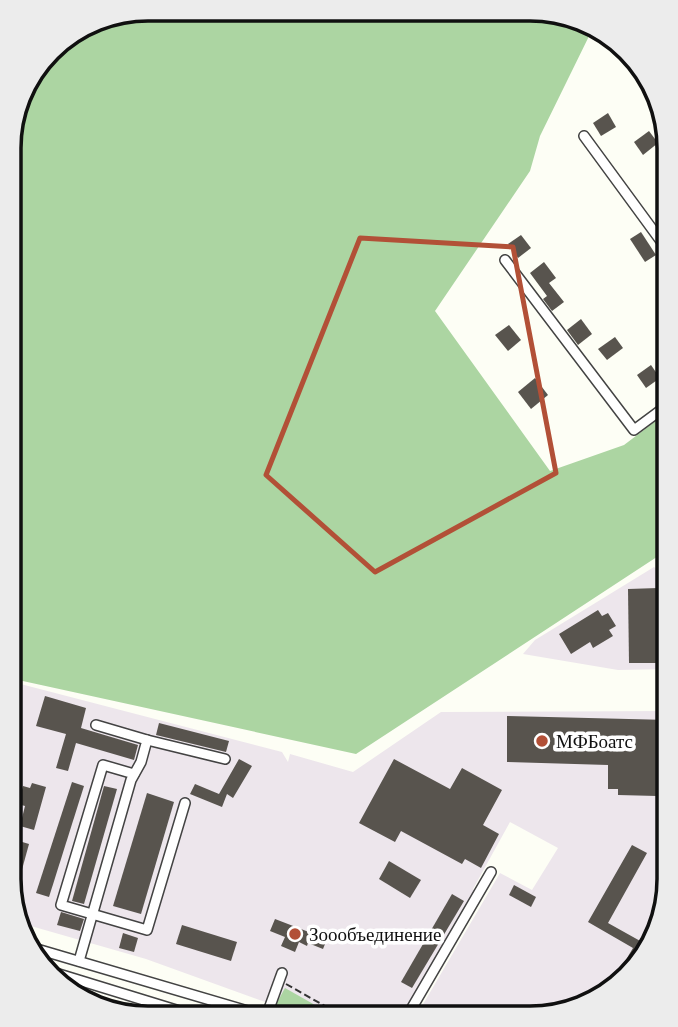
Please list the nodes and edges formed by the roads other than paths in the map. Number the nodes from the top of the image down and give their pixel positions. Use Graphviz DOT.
graph roads {
  1 [pos="584,136"];
  2 [pos="657,236"];
  3 [pos="505,260"];
  4 [pos="657,413"];
  5 [pos="96,725"];
  6 [pos="147,740"];
  7 [pos="225,759"];
  8 [pos="134,774"];
  9 [pos="185,803"];
  10 [pos="491,872"];
  11 [pos="92,914"];
  12 [pos="44,951"];
  13 [pos="79,961"];
  14 [pos="67,976"];
  15 [pos="281,976"];
  16 [pos="164,1006"];
  17 [pos="221,1006"];
  18 [pos="271,1006"];
  19 [pos="413,1006"];
  1 -- 2 [label="street"];
  3 -- 4 [label="street"];
  5 -- 6 [label="street"];
  6 -- 7 [label="street"];
  6 -- 8 [label="street"];
  8 -- 11 [label="street"];
  8 -- 11 [label="street"];
  9 -- 11 [label="street"];
  10 -- 19 [label="street"];
  11 -- 13 [label="street"];
  12 -- 13 [label="street"];
  13 -- 17 [label="street"];
  14 -- 16 [label="street"];
  15 -- 18 [label="street"];
}
